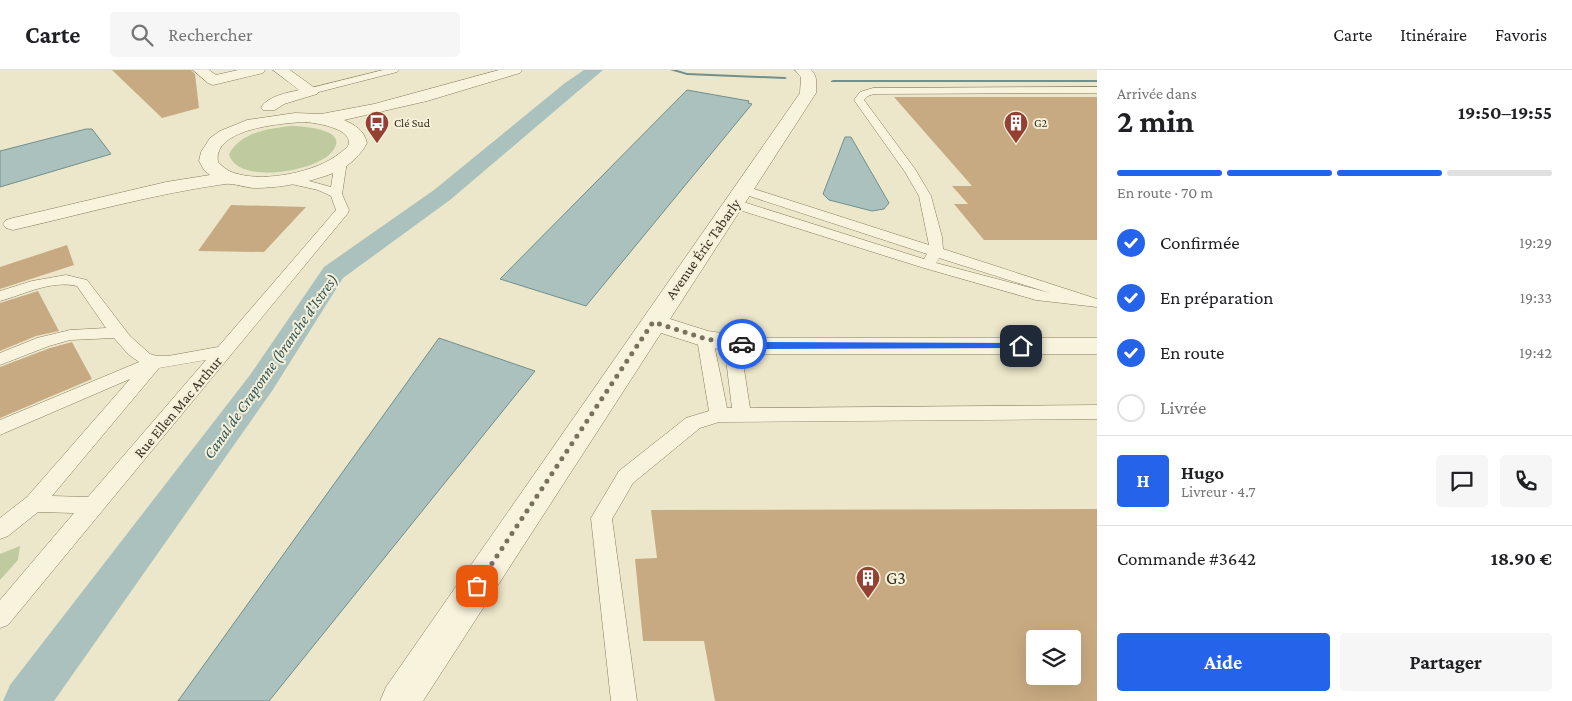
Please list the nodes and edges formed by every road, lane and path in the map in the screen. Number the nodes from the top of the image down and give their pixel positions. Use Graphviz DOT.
graph roads {
  1 [pos="200,70"];
  2 [pos="258,70"];
  3 [pos="280,70"];
  4 [pos="394,70"];
  5 [pos="802,70"];
  6 [pos="521,71"];
  7 [pos="1097,90"];
  8 [pos="311,91"];
  9 [pos="269,107"];
  10 [pos="288,118"];
  11 [pos="324,119"];
  12 [pos="252,124"];
  13 [pos="356,135"];
  14 [pos="208,157"];
  15 [pos="340,162"];
  16 [pos="229,178"];
  17 [pos="291,180"];
  18 [pos="336,194"];
  19 [pos="739,197"];
  20 [pos="7,226"];
  21 [pos="936,251"];
  22 [pos="929,265"];
  23 [pos="0,296"];
  24 [pos="1096,303"];
  25 [pos="653,322"];
  26 [pos="118,333"];
  27 [pos="706,339"];
  28 [pos="732,343"];
  29 [pos="1097,346"];
  30 [pos="224,352"];
  31 [pos="0,359"];
  32 [pos="155,362"];
  33 [pos="1097,412"];
  34 [pos="718,414"];
  35 [pos="742,415"];
  36 [pos="0,428"];
  37 [pos="34,503"];
  38 [pos="94,506"];
  39 [pos="0,530"];
  40 [pos="0,616"];
  41 [pos="400,701"];
  42 [pos="624,701"];
  1 -- 2 [label="street"];
  3 -- 8 [label="street"];
  4 -- 8 [label="lane"];
  5 -- 19 [label="street, Avenue Éric Tabarly"];
  6 -- 11 [label="street"];
  6 -- 13 [label="street"];
  7 -- 21 [label="lane"];
  8 -- 9 [label="street"];
  9 -- 10 [label="street"];
  9 -- 12 [label="street"];
  10 -- 11 [label="street"];
  10 -- 12 [label="street"];
  11 -- 13 [label="street"];
  12 -- 14 [label="street"];
  13 -- 15 [label="street"];
  14 -- 16 [label="street"];
  14 -- 20 [label="street"];
  15 -- 17 [label="street"];
  15 -- 18 [label="lane"];
  16 -- 17 [label="street"];
  16 -- 20 [label="street"];
  17 -- 18 [label="lane"];
  18 -- 30 [label="lane, Rue Ellen Mac Arthur"];
  19 -- 21 [label="lane"];
  19 -- 22 [label="lane"];
  19 -- 25 [label="street, Avenue Éric Tabarly"];
  21 -- 22 [label="lane"];
  21 -- 24 [label="lane"];
  22 -- 24 [label="lane"];
  23 -- 26 [label="lane"];
  25 -- 27 [label="street"];
  25 -- 41 [label="street, Avenue Éric Tabarly"];
  26 -- 31 [label="lane"];
  26 -- 32 [label="lane"];
  27 -- 28 [label="street"];
  27 -- 34 [label="lane"];
  28 -- 29 [label="street"];
  28 -- 35 [label="lane"];
  30 -- 32 [label="lane"];
  30 -- 38 [label="lane, Rue Ellen Mac Arthur"];
  32 -- 36 [label="lane"];
  32 -- 37 [label="lane"];
  33 -- 35 [label="lane"];
  34 -- 35 [label="lane"];
  34 -- 42 [label="lane"];
  37 -- 38 [label="lane"];
  37 -- 39 [label="lane"];
  38 -- 40 [label="lane, Rue Ellen Mac Arthur"];
}
